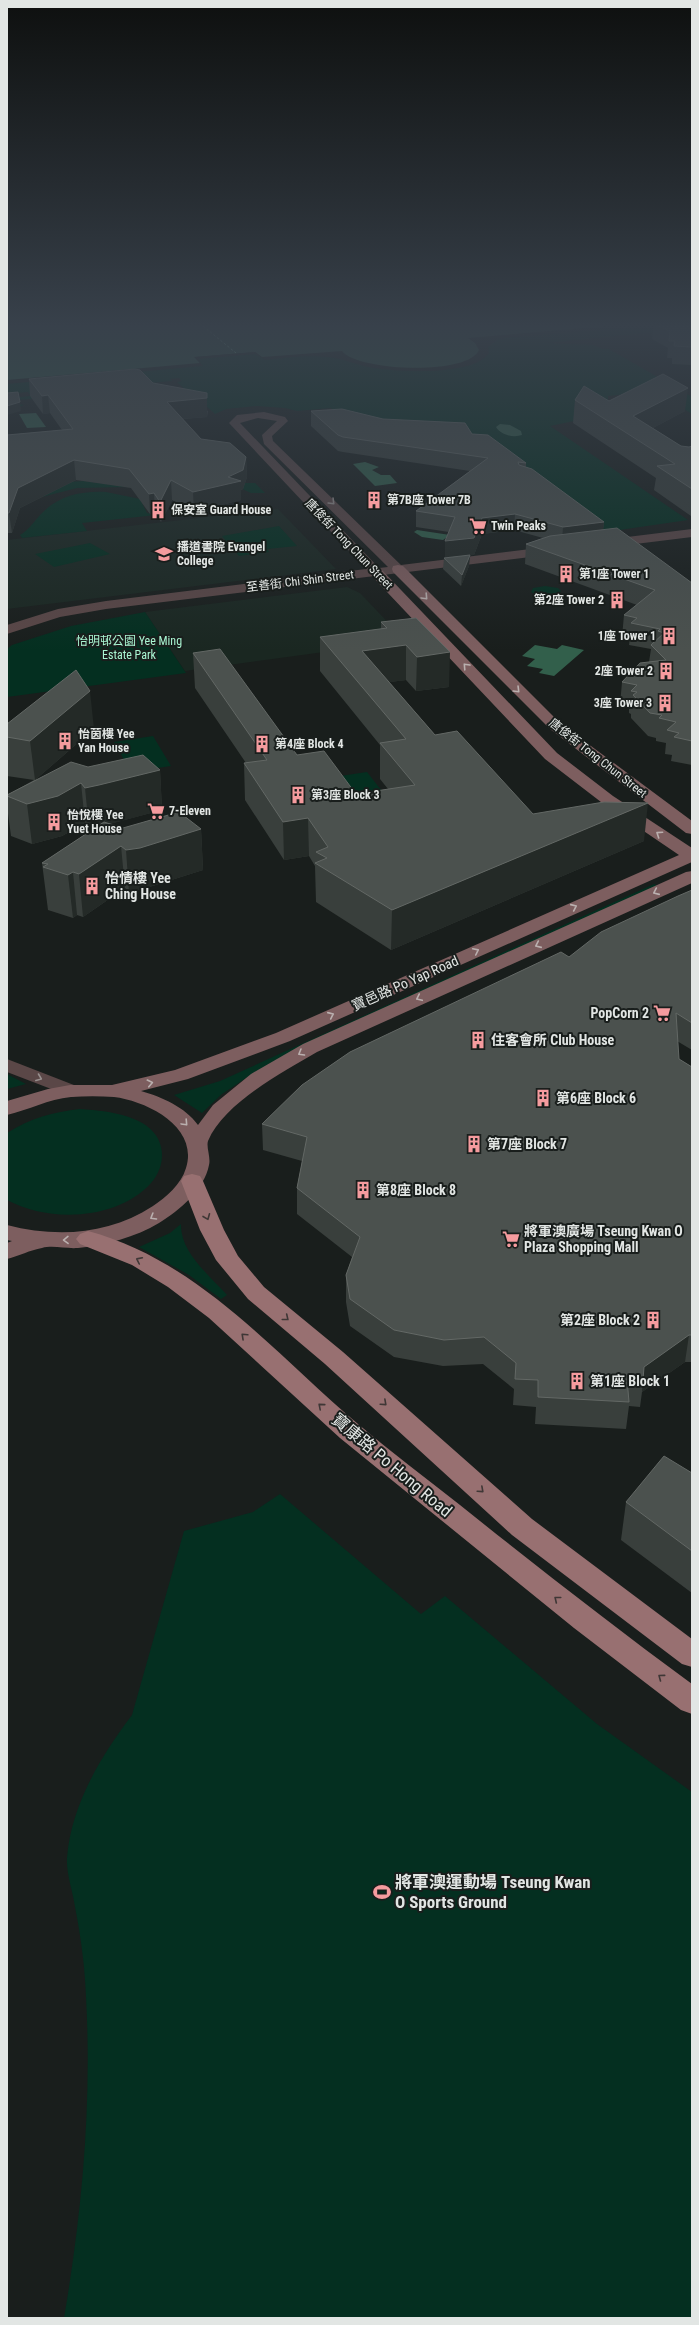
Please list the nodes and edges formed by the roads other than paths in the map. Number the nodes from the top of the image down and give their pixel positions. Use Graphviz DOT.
graph roads {
  1 [pos="245,434"];
  2 [pos="268,434"];
  3 [pos="692,533"];
  4 [pos="592,546"];
  5 [pos="569,548"];
  6 [pos="398,569"];
  7 [pos="375,571"];
  8 [pos="7,630"];
  9 [pos="551,756"];
  10 [pos="597,758"];
  11 [pos="692,828"];
  12 [pos="692,856"];
  13 [pos="692,876"];
  14 [pos="7,1065"];
  15 [pos="72,1091"];
  16 [pos="112,1091"];
  17 [pos="7,1109"];
  18 [pos="197,1142"];
  19 [pos="192,1181"];
  20 [pos="7,1232"];
  21 [pos="43,1239"];
  22 [pos="88,1239"];
  23 [pos="7,1251"];
  24 [pos="692,1655"];
  25 [pos="692,1701"];
  7 -- 1 [label="street, 唐俊街 Tong Chun Street, one-way"];
  2 -- 6 [label="street, 唐俊街 Tong Chun Street, one-way"];
  3 -- 4 [label="street"];
  5 -- 6 [label="street, 至善街 Chi Shin Street"];
  6 -- 7 [label="street, 至善街 Chi Shin Street"];
  6 -- 10 [label="main road, 唐俊街 Tong Chun Street, one-way"];
  7 -- 8 [label="street, 至善街 Chi Shin Street"];
  9 -- 7 [label="main road, 唐俊街 Tong Chun Street, one-way"];
  9 -- 10 [label="main road"];
  12 -- 9 [label="main road, 唐俊街 Tong Chun Street, one-way"];
  10 -- 11 [label="main road, 唐俊街 Tong Chun Street"];
  16 -- 12 [label="main road, 寶邑路 Po Yap Road, one-way"];
  13 -- 18 [label="main road, 寶邑路 Po Yap Road, one-way"];
  14 -- 15 [label="street, one-way"];
  15 -- 16 [label="main road, 寶邑路 Po Yap Road"];
  15 -- 17 [label="main road, 寶邑路 Po Yap Road"];
  16 -- 18 [label="main road, 寶邑路 Po Yap Road, one-way"];
  18 -- 19 [label="main road, 寶邑路 Po Yap Road"];
  19 -- 22 [label="main road, 寶邑路 Po Yap Road, one-way"];
  19 -- 24 [label="main road, one-way"];
  20 -- 21 [label="main road, 寶邑路 Po Yap Road"];
  22 -- 21 [label="main road, 寶邑路 Po Yap Road, one-way"];
  21 -- 23 [label="main road, 寶邑路 Po Yap Road"];
  25 -- 22 [label="main road, 寶康路 Po Hong Road, one-way"];
}
